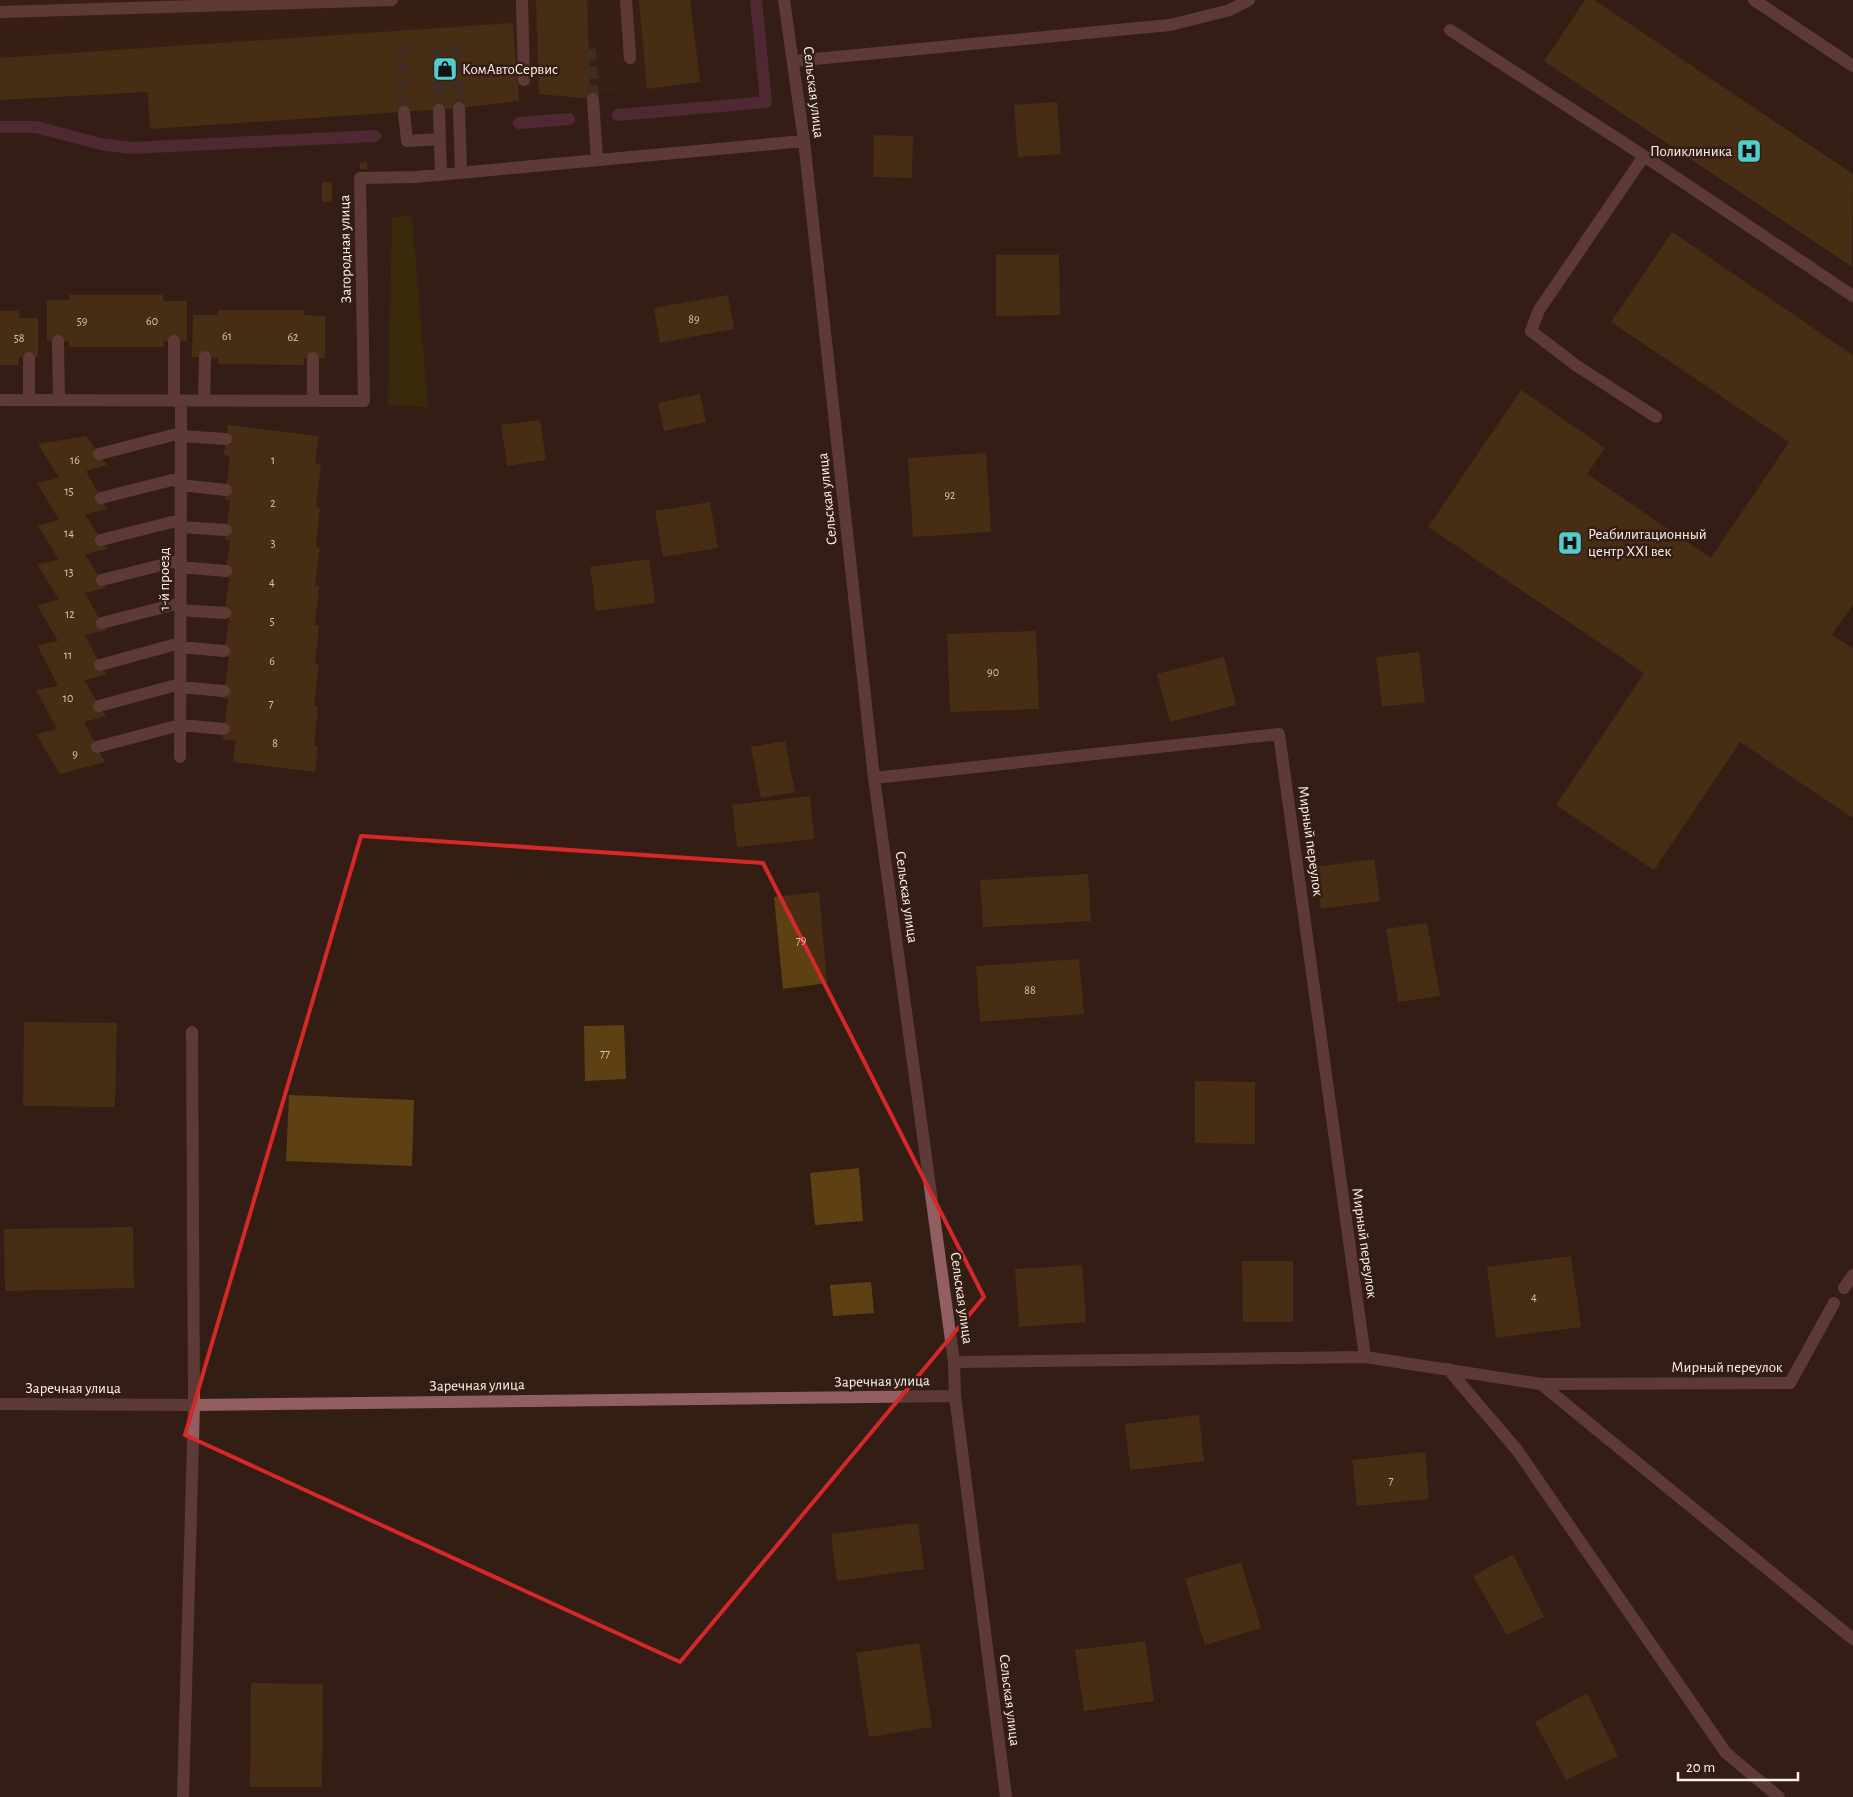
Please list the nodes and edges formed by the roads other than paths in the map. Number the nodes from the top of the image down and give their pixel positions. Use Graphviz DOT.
graph roads {
  1 [pos="392,0"];
  2 [pos="522,0"];
  3 [pos="626,0"];
  4 [pos="784,0"];
  5 [pos="1249,0"];
  6 [pos="1754,0"];
  7 [pos="0,12"];
  8 [pos="1450,30"];
  9 [pos="630,58"];
  10 [pos="794,60"];
  11 [pos="1853,66"];
  12 [pos="524,80"];
  13 [pos="593,99"];
  14 [pos="458,108"];
  15 [pos="439,110"];
  16 [pos="404,112"];
  17 [pos="440,139"];
  18 [pos="804,140"];
  19 [pos="1644,156"];
  20 [pos="597,160"];
  21 [pos="461,173"];
  22 [pos="441,175"];
  23 [pos="1853,296"];
  24 [pos="58,341"];
  25 [pos="174,341"];
  26 [pos="205,357"];
  27 [pos="29,358"];
  28 [pos="313,358"];
  29 [pos="0,400"];
  30 [pos="29,400"];
  31 [pos="59,400"];
  32 [pos="177,400"];
  33 [pos="204,400"];
  34 [pos="313,401"];
  35 [pos="1656,417"];
  36 [pos="181,434"];
  37 [pos="226,439"];
  38 [pos="99,454"];
  39 [pos="180,482"];
  40 [pos="226,490"];
  41 [pos="101,498"];
  42 [pos="181,523"];
  43 [pos="226,530"];
  44 [pos="101,540"];
  45 [pos="180,563"];
  46 [pos="226,571"];
  47 [pos="102,580"];
  48 [pos="180,606"];
  49 [pos="225,613"];
  50 [pos="102,623"];
  51 [pos="180,645"];
  52 [pos="224,651"];
  53 [pos="100,665"];
  54 [pos="180,686"];
  55 [pos="224,691"];
  56 [pos="99,706"];
  57 [pos="180,725"];
  58 [pos="224,729"];
  59 [pos="98,747"];
  60 [pos="180,757"];
  61 [pos="874,778"];
  62 [pos="192,1032"];
  63 [pos="1853,1275"];
  64 [pos="1844,1288"];
  65 [pos="1834,1303"];
  66 [pos="1365,1357"];
  67 [pos="954,1362"];
  68 [pos="1448,1369"];
  69 [pos="1542,1384"];
  70 [pos="955,1396"];
  71 [pos="0,1404"];
  72 [pos="194,1405"];
  73 [pos="1853,1639"];
  74 [pos="183,1797"];
  75 [pos="1006,1797"];
  76 [pos="1779,1797"];
  1 -- 7 [label="street"];
  2 -- 12 [label="street"];
  3 -- 9 [label="street"];
  4 -- 10 [label="street, Сельская улица"];
  5 -- 10 [label="street"];
  6 -- 11 [label="street"];
  8 -- 19 [label="street"];
  10 -- 18 [label="street, Сельская улица"];
  13 -- 20 [label="street"];
  14 -- 21 [label="street"];
  15 -- 17 [label="street"];
  16 -- 17 [label="street"];
  17 -- 22 [label="street"];
  18 -- 20 [label="street, Загородная улица"];
  18 -- 61 [label="street, Сельская улица"];
  19 -- 23 [label="street"];
  19 -- 35 [label="street"];
  20 -- 21 [label="street, Загородная улица"];
  21 -- 22 [label="street, Загородная улица"];
  22 -- 34 [label="street, Загородная улица"];
  24 -- 31 [label="street"];
  25 -- 32 [label="street, 1-й проезд"];
  26 -- 33 [label="street"];
  27 -- 30 [label="street"];
  28 -- 34 [label="street"];
  29 -- 30 [label="street, Загородная улица"];
  30 -- 31 [label="street, Загородная улица"];
  31 -- 32 [label="street, Загородная улица"];
  32 -- 33 [label="street, Загородная улица"];
  32 -- 36 [label="street, 1-й проезд"];
  33 -- 34 [label="street, Загородная улица"];
  36 -- 37 [label="street"];
  36 -- 38 [label="street"];
  36 -- 39 [label="street, 1-й проезд"];
  39 -- 40 [label="street"];
  39 -- 41 [label="street"];
  39 -- 42 [label="street, 1-й проезд"];
  42 -- 43 [label="street"];
  42 -- 44 [label="street"];
  42 -- 45 [label="street, 1-й проезд"];
  45 -- 46 [label="street"];
  45 -- 47 [label="street"];
  45 -- 48 [label="street, 1-й проезд"];
  48 -- 49 [label="street"];
  48 -- 50 [label="street"];
  48 -- 51 [label="street, 1-й проезд"];
  51 -- 52 [label="street"];
  51 -- 53 [label="street"];
  51 -- 54 [label="street, 1-й проезд"];
  54 -- 55 [label="street"];
  54 -- 56 [label="street"];
  54 -- 57 [label="street, 1-й проезд"];
  57 -- 58 [label="street"];
  57 -- 59 [label="street"];
  57 -- 60 [label="street, 1-й проезд"];
  61 -- 66 [label="street, Мирный переулок"];
  61 -- 67 [label="street, Сельская улица"];
  62 -- 72 [label="street"];
  63 -- 64 [label="street"];
  65 -- 69 [label="street, Мирный переулок"];
  66 -- 67 [label="street, Мирный переулок"];
  66 -- 68 [label="street, Мирный переулок"];
  67 -- 70 [label="street, Сельская улица"];
  68 -- 69 [label="street, Мирный переулок"];
  68 -- 76 [label="street"];
  69 -- 73 [label="street"];
  70 -- 72 [label="street, Заречная улица"];
  70 -- 75 [label="street, Сельская улица"];
  71 -- 72 [label="street, Заречная улица"];
  72 -- 74 [label="street"];
}
